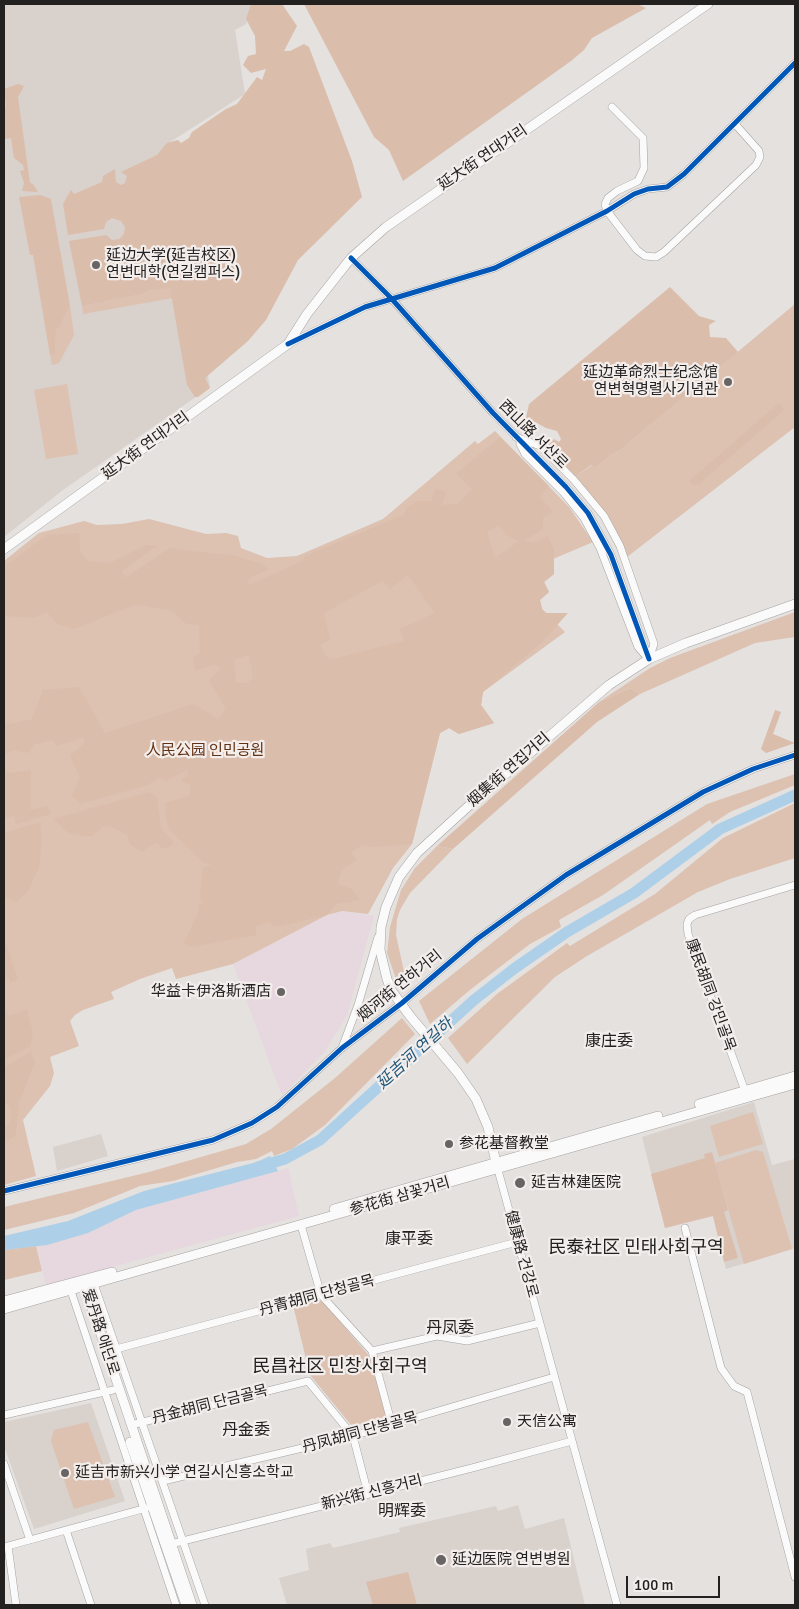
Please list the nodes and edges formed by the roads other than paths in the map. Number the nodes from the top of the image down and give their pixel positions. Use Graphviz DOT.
graph roads {
  1 [pos="708,4"];
  2 [pos="795,63"];
  3 [pos="612,106"];
  4 [pos="735,124"];
  5 [pos="607,211"];
  6 [pos="351,258"];
  7 [pos="391,298"];
  8 [pos="288,344"];
  9 [pos="515,436"];
  10 [pos="4,549"];
  11 [pos="795,604"];
  12 [pos="649,660"];
  13 [pos="795,755"];
  14 [pos="795,885"];
  15 [pos="381,927"];
  16 [pos="402,1003"];
  17 [pos="342,1048"];
  18 [pos="795,1076"];
  19 [pos="795,1084"];
  20 [pos="745,1091"];
  21 [pos="497,1166"];
  22 [pos="4,1191"];
  23 [pos="301,1225"];
  24 [pos="685,1228"];
  25 [pos="517,1242"];
  26 [pos="81,1285"];
  27 [pos="321,1295"];
  28 [pos="4,1301"];
  29 [pos="4,1309"];
  30 [pos="540,1323"];
  31 [pos="116,1349"];
  32 [pos="372,1351"];
  33 [pos="554,1377"];
  34 [pos="113,1390"];
  35 [pos="103,1393"];
  36 [pos="4,1415"];
  37 [pos="143,1422"];
  38 [pos="131,1425"];
  39 [pos="392,1425"];
  40 [pos="353,1436"];
  41 [pos="572,1441"];
  42 [pos="4,1464"];
  43 [pos="163,1481"];
  44 [pos="368,1494"];
  45 [pos="147,1508"];
  46 [pos="66,1530"];
  47 [pos="30,1540"];
  48 [pos="182,1540"];
  49 [pos="171,1544"];
  50 [pos="6,1547"];
  51 [pos="795,1577"];
  52 [pos="16,1605"];
  53 [pos="91,1605"];
  54 [pos="176,1605"];
  55 [pos="186,1605"];
  56 [pos="192,1605"];
  57 [pos="205,1605"];
  58 [pos="617,1605"];
  1 -- 6 [label="main road, 延大街 연대거리"];
  2 -- 4 [label="street, 延大街 연대거리"];
  3 -- 5 [label="street"];
  4 -- 5 [label="street, 延大街 연대거리"];
  4 -- 5 [label="street"];
  5 -- 7 [label="street, 延大街 연대거리"];
  6 -- 7 [label="street, 西山路 서산로"];
  6 -- 8 [label="main road, 延大街 연대거리"];
  7 -- 8 [label="street, 延大街 연대거리"];
  7 -- 9 [label="street, 西山路 서산로"];
  8 -- 10 [label="main road, 延大街 연대거리"];
  9 -- 12 [label="street, 西山路 서산로"];
  9 -- 12 [label="street"];
  11 -- 12 [label="main road, 烟集街 연집거리"];
  12 -- 15 [label="main road, 烟集街 연집거리"];
  13 -- 16 [label="street, 烟河街 연하거리"];
  14 -- 20 [label="street, 康民胡同 강민골목"];
  15 -- 16 [label="main road, 健康路 건강로"];
  15 -- 17 [label="street, 烟集街 연집거리"];
  16 -- 17 [label="street, 烟河街 연하거리"];
  16 -- 21 [label="main road, 健康路 건강로"];
  17 -- 22 [label="street, 烟河街 연하거리"];
  18 -- 20 [label="main road, 参花街 삼꽃거리"];
  19 -- 21 [label="main road, 参花街 삼꽃거리"];
  20 -- 21 [label="main road, 参花街 삼꽃거리"];
  21 -- 23 [label="main road, 参花街 삼꽃거리"];
  21 -- 25 [label="street, 健康路 건강로"];
  21 -- 26 [label="main road, 参花街 삼꽃거리"];
  23 -- 26 [label="main road, 参花街 삼꽃거리"];
  23 -- 27 [label="street"];
  24 -- 51 [label="street"];
  25 -- 27 [label="street, 丹青胡同 단청골목"];
  25 -- 30 [label="street, 健康路 건강로"];
  26 -- 28 [label="main road, 参花街 삼꽃거리"];
  26 -- 29 [label="main road, 参花街 삼꽃거리"];
  26 -- 31 [label="street, 爱丹路 애단로"];
  26 -- 34 [label="main road, 爱丹路 애단로"];
  26 -- 35 [label="street, 爱丹路 애단로"];
  26 -- 38 [label="main road, 爱丹路 애단로"];
  27 -- 31 [label="street, 丹青胡同 단청골목"];
  27 -- 32 [label="street"];
  30 -- 32 [label="street"];
  30 -- 33 [label="street, 健康路 건강로"];
  31 -- 37 [label="street, 爱丹路 애단로"];
  32 -- 39 [label="street"];
  33 -- 39 [label="street, 丹凤胡同 단봉골목"];
  33 -- 41 [label="street, 健康路 건강로"];
  34 -- 35 [label="street"];
  34 -- 45 [label="main road, 爱丹路 애단로"];
  35 -- 36 [label="street"];
  35 -- 45 [label="street, 爱丹路 애단로"];
  37 -- 38 [label="street, 丹金胡同 단금골목"];
  37 -- 40 [label="street, 丹金胡同 단금골목"];
  37 -- 43 [label="street, 爱丹路 애단로"];
  38 -- 49 [label="main road, 爱丹路 애단로"];
  39 -- 40 [label="street, 丹凤胡同 단봉골목"];
  40 -- 43 [label="street, 丹凤胡同 단봉골목"];
  40 -- 44 [label="street"];
  41 -- 44 [label="street, 新兴街 신흥거리"];
  41 -- 58 [label="street, 健康路 건강로"];
  42 -- 47 [label="street"];
  43 -- 48 [label="street, 爱丹路 애단로"];
  44 -- 48 [label="street, 新兴街 신흥거리"];
  45 -- 46 [label="street"];
  45 -- 54 [label="street, 爱丹路 애단로"];
  45 -- 55 [label="main road, 爱丹路 애단로"];
  46 -- 47 [label="street"];
  46 -- 53 [label="street"];
  47 -- 50 [label="street"];
  48 -- 49 [label="street, 新兴街 신흥거리"];
  48 -- 57 [label="street, 爱丹路 애단로"];
  49 -- 56 [label="main road, 爱丹路 애단로"];
  50 -- 52 [label="street"];
}
